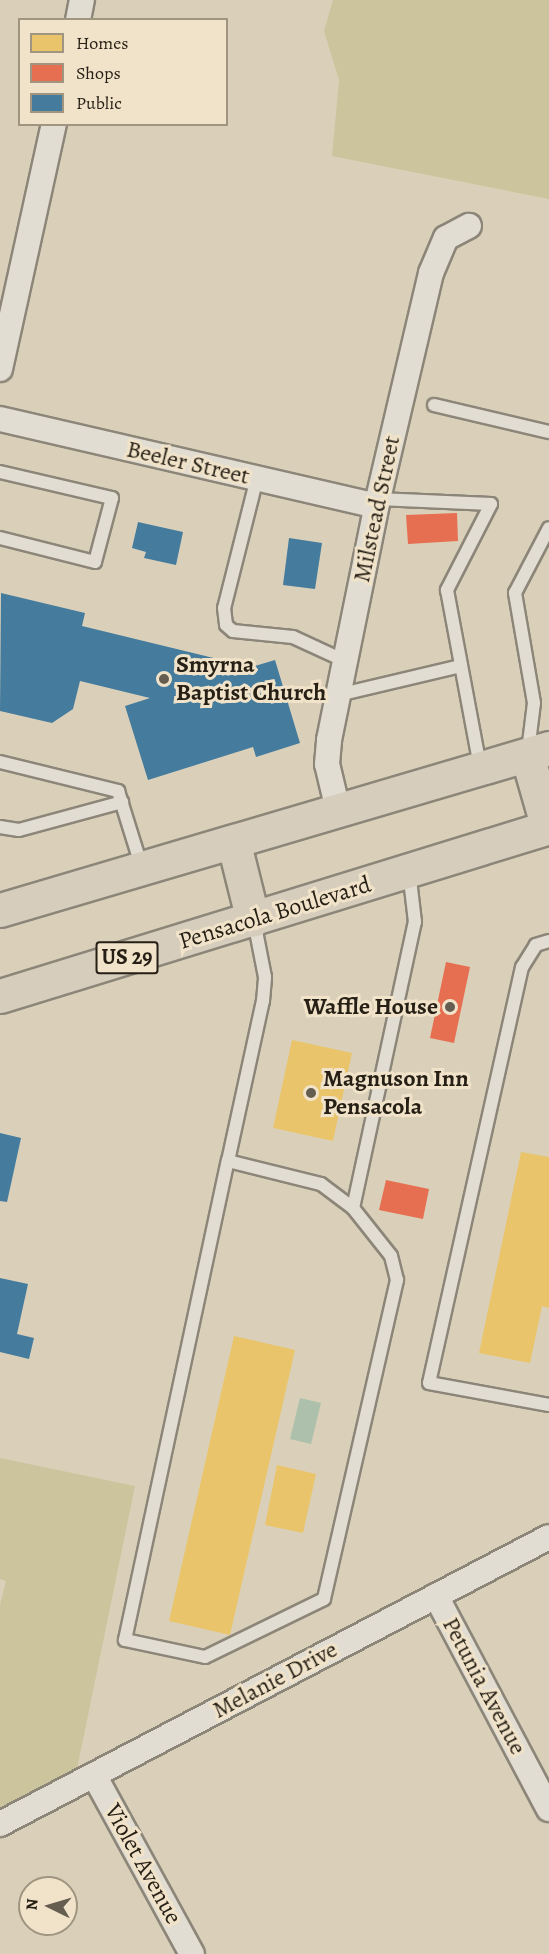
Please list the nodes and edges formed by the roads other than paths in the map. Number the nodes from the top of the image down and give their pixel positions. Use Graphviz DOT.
graph roads {
  1 [pos="82,0"];
  2 [pos="78,18"];
  3 [pos="54,126"];
  4 [pos="469,226"];
  5 [pos="0,369"];
  6 [pos="434,405"];
  7 [pos="0,419"];
  8 [pos="549,432"];
  9 [pos="0,472"];
  10 [pos="257,478"];
  11 [pos="377,503"];
  12 [pos="549,528"];
  13 [pos="0,538"];
  14 [pos="345,661"];
  15 [pos="461,666"];
  16 [pos="338,695"];
  17 [pos="538,752"];
  18 [pos="0,762"];
  19 [pos="481,768"];
  20 [pos="122,802"];
  21 [pos="338,810"];
  22 [pos="0,827"];
  23 [pos="549,828"];
  24 [pos="234,844"];
  25 [pos="142,869"];
  26 [pos="409,871"];
  27 [pos="0,910"];
  28 [pos="253,920"];
  29 [pos="549,941"];
  30 [pos="0,996"];
  31 [pos="228,1161"];
  32 [pos="353,1208"];
  33 [pos="549,1405"];
  34 [pos="549,1536"];
  35 [pos="436,1596"];
  36 [pos="94,1775"];
  37 [pos="549,1809"];
  38 [pos="0,1824"];
  39 [pos="192,1954"];
  1 -- 2 [label="street"];
  3 -- 5 [label="street"];
  4 -- 11 [label="street, Milstead Street"];
  6 -- 8 [label="lane"];
  7 -- 10 [label="street, Beeler Street"];
  9 -- 13 [label="lane"];
  10 -- 11 [label="street, Beeler Street"];
  10 -- 14 [label="lane"];
  11 -- 14 [label="street, Milstead Street"];
  11 -- 15 [label="lane"];
  12 -- 17 [label="lane"];
  14 -- 16 [label="street, Milstead Street"];
  15 -- 16 [label="lane"];
  15 -- 19 [label="lane"];
  16 -- 21 [label="street, Milstead Street"];
  17 -- 19 [label="main road"];
  17 -- 23 [label="main road"];
  18 -- 20 [label="lane"];
  19 -- 21 [label="main road"];
  20 -- 22 [label="lane"];
  20 -- 25 [label="lane"];
  21 -- 24 [label="main road"];
  23 -- 26 [label="main road, Pensacola Boulevard / US 29"];
  24 -- 25 [label="main road"];
  24 -- 28 [label="main road"];
  25 -- 27 [label="main road"];
  26 -- 28 [label="main road, Pensacola Boulevard / US 29"];
  26 -- 32 [label="lane"];
  28 -- 30 [label="main road, Pensacola Boulevard / US 29"];
  28 -- 31 [label="lane"];
  29 -- 33 [label="lane"];
  31 -- 32 [label="lane"];
  31 -- 32 [label="lane"];
  34 -- 35 [label="street, Melanie Drive"];
  35 -- 36 [label="street, Melanie Drive"];
  35 -- 37 [label="street, Petunia Avenue"];
  36 -- 38 [label="street, Melanie Drive"];
  36 -- 39 [label="street, Violet Avenue"];
}
